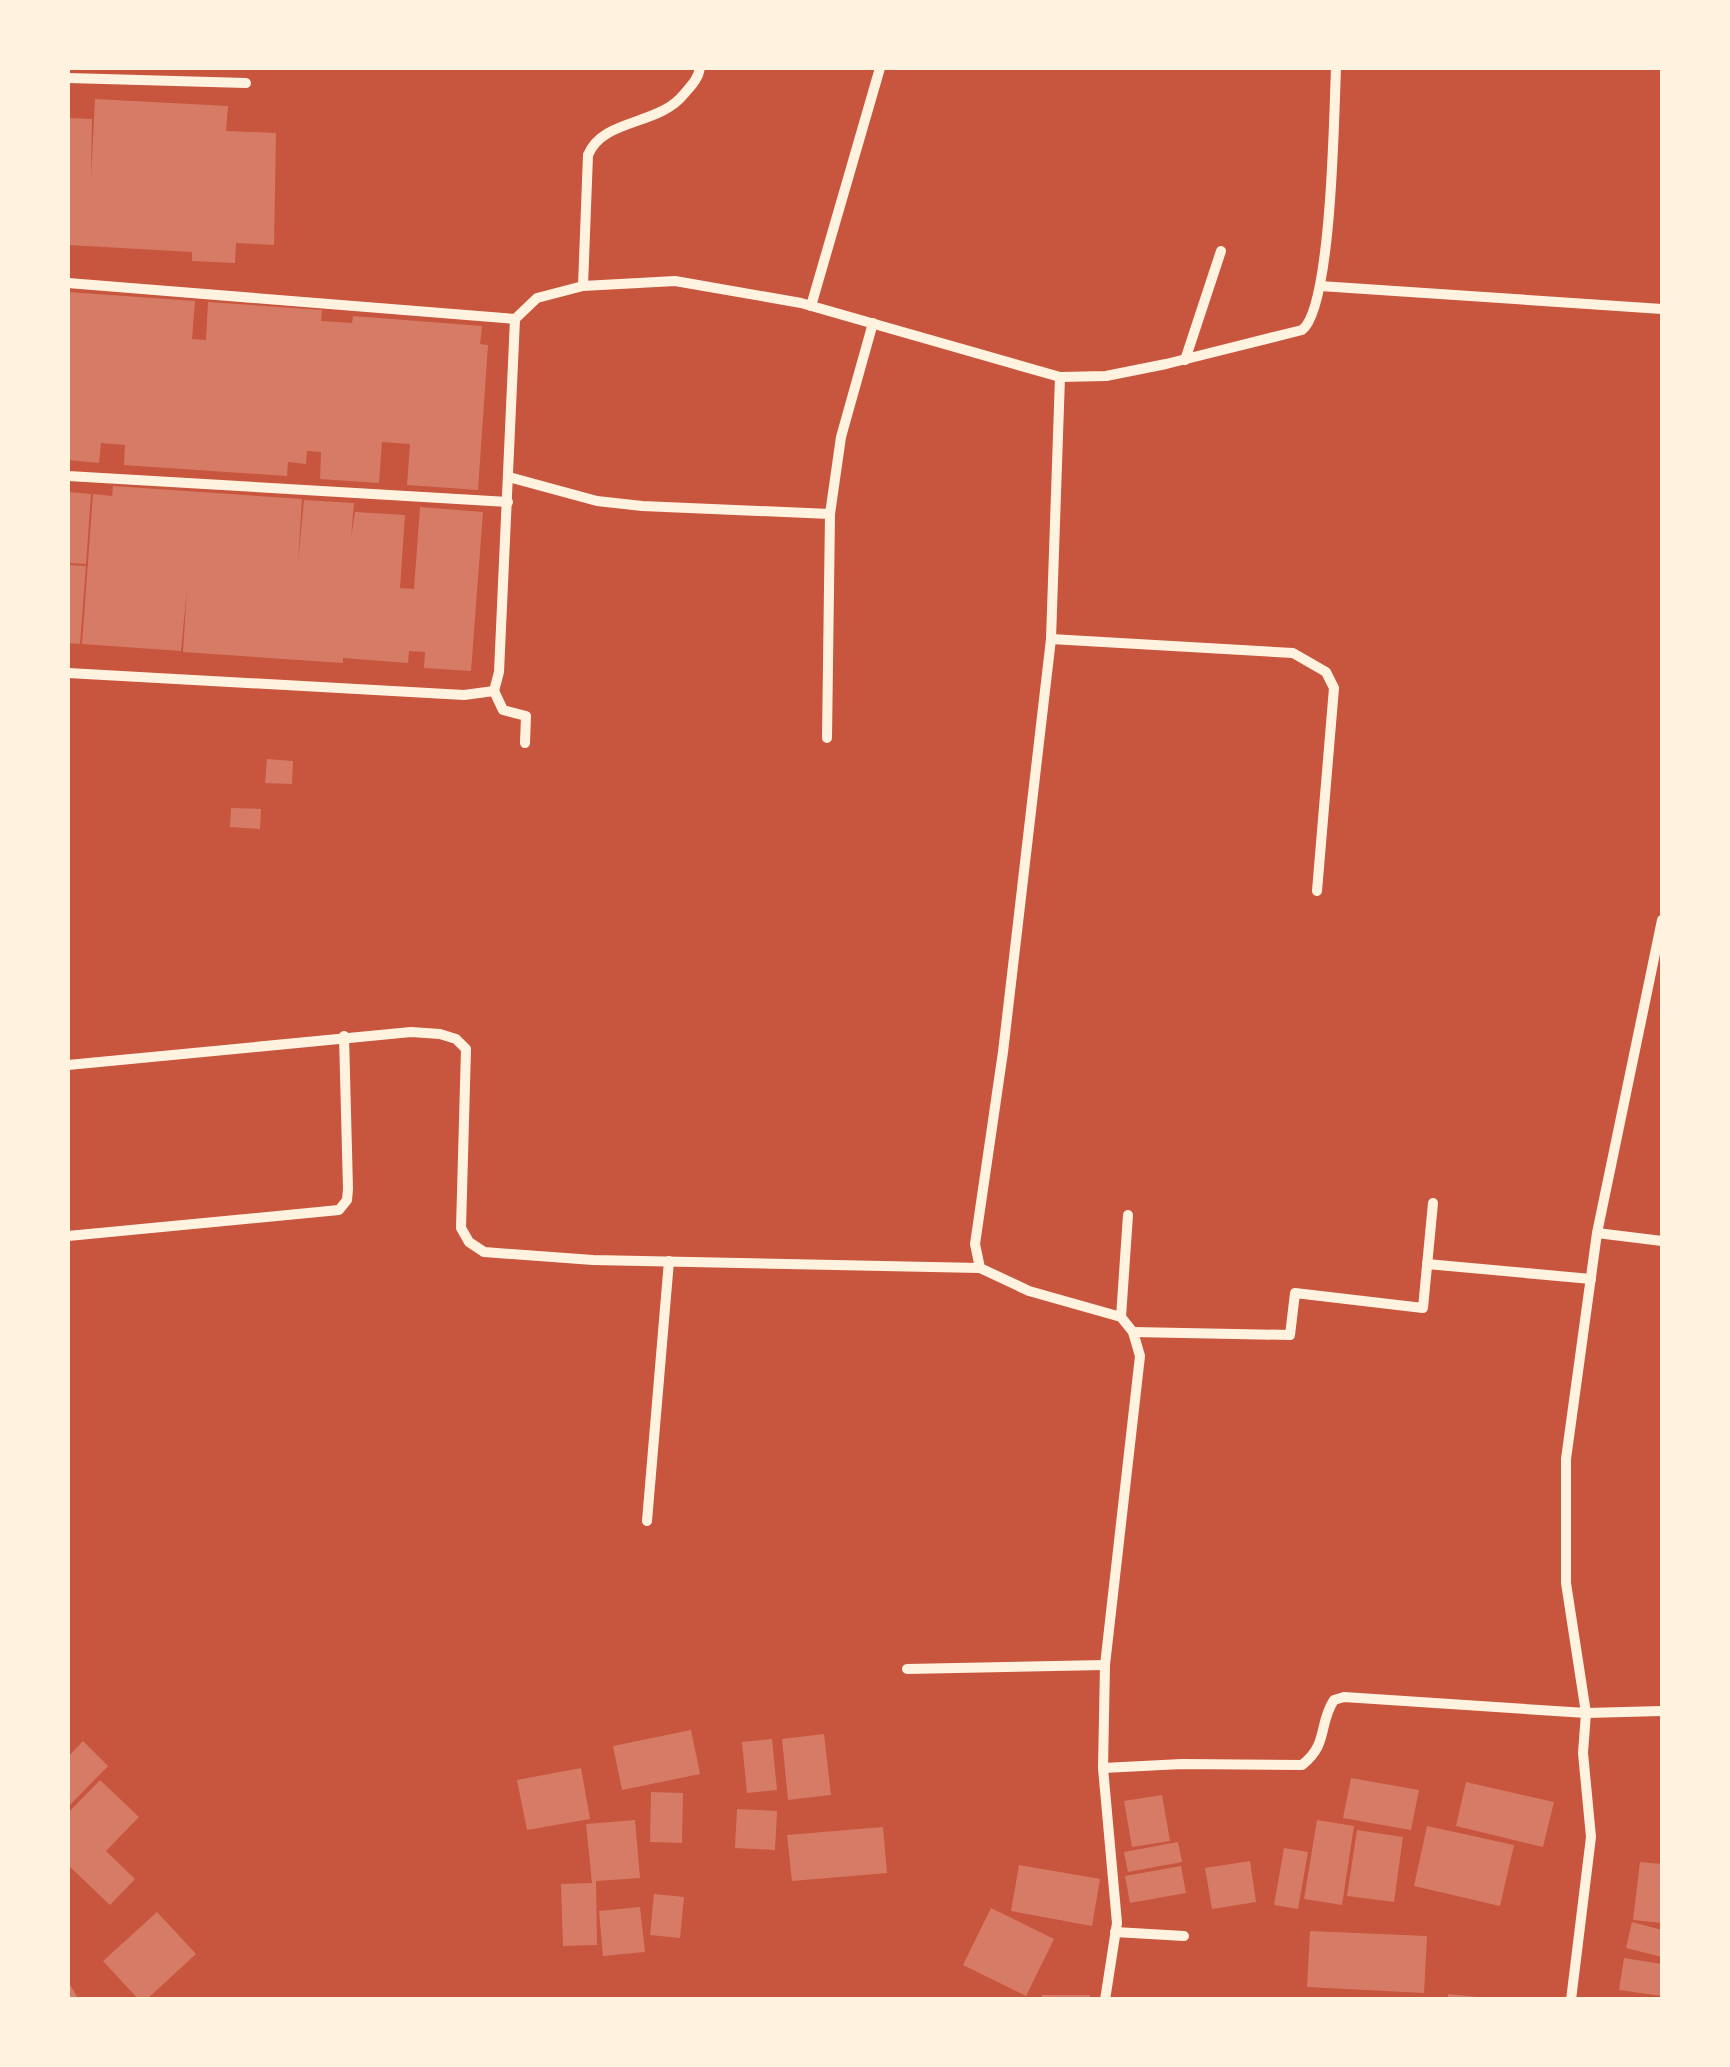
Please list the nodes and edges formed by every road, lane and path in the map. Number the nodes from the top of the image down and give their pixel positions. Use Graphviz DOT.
graph roads {
  1 [pos="700,68"];
  2 [pos="880,68"];
  3 [pos="1336,68"];
  4 [pos="68,78"];
  5 [pos="246,83"];
  6 [pos="1220,251"];
  7 [pos="68,283"];
  8 [pos="583,286"];
  9 [pos="1320,286"];
  10 [pos="811,306"];
  11 [pos="1662,309"];
  12 [pos="514,319"];
  13 [pos="873,322"];
  14 [pos="1185,360"];
  15 [pos="1060,377"];
  16 [pos="68,476"];
  17 [pos="509,477"];
  18 [pos="508,502"];
  19 [pos="830,514"];
  20 [pos="1051,640"];
  21 [pos="68,673"];
  22 [pos="494,691"];
  23 [pos="827,738"];
  24 [pos="525,743"];
  25 [pos="1318,891"];
  26 [pos="1662,920"];
  27 [pos="344,1036"];
  28 [pos="68,1066"];
  29 [pos="1433,1203"];
  30 [pos="1128,1215"];
  31 [pos="1597,1233"];
  32 [pos="68,1236"];
  33 [pos="1662,1241"];
  34 [pos="670,1261"];
  35 [pos="1428,1264"];
  36 [pos="980,1268"];
  37 [pos="1590,1278"];
  38 [pos="1121,1317"];
  39 [pos="1133,1332"];
  40 [pos="647,1521"];
  41 [pos="1105,1665"];
  42 [pos="907,1669"];
  43 [pos="1662,1711"];
  44 [pos="1586,1713"];
  45 [pos="1103,1768"];
  46 [pos="1115,1932"];
  47 [pos="1184,1936"];
  48 [pos="1105,2000"];
  49 [pos="1571,2000"];
  1 -- 8 [label="street"];
  2 -- 10 [label="street"];
  3 -- 9 [label="street"];
  4 -- 5 [label="street"];
  6 -- 14 [label="street"];
  7 -- 12 [label="street"];
  8 -- 10 [label="street"];
  8 -- 12 [label="street"];
  9 -- 11 [label="street"];
  9 -- 14 [label="street"];
  10 -- 13 [label="street"];
  12 -- 17 [label="street"];
  13 -- 15 [label="street"];
  13 -- 19 [label="street"];
  14 -- 15 [label="street"];
  15 -- 20 [label="street"];
  16 -- 18 [label="street"];
  17 -- 18 [label="street"];
  17 -- 19 [label="street"];
  18 -- 22 [label="street"];
  19 -- 23 [label="street"];
  20 -- 25 [label="street"];
  20 -- 36 [label="street"];
  21 -- 22 [label="street"];
  22 -- 24 [label="street"];
  26 -- 31 [label="street"];
  27 -- 28 [label="street"];
  27 -- 32 [label="street"];
  27 -- 34 [label="street"];
  29 -- 35 [label="street"];
  30 -- 38 [label="street"];
  31 -- 33 [label="street"];
  31 -- 37 [label="street"];
  34 -- 36 [label="street"];
  34 -- 40 [label="street"];
  35 -- 37 [label="street"];
  35 -- 39 [label="street"];
  36 -- 38 [label="street"];
  37 -- 44 [label="street"];
  38 -- 39 [label="street"];
  39 -- 41 [label="street"];
  41 -- 42 [label="street"];
  41 -- 45 [label="street"];
  43 -- 44 [label="street"];
  44 -- 45 [label="street"];
  44 -- 49 [label="street"];
  45 -- 46 [label="street"];
  46 -- 47 [label="street"];
  46 -- 48 [label="street"];
}
